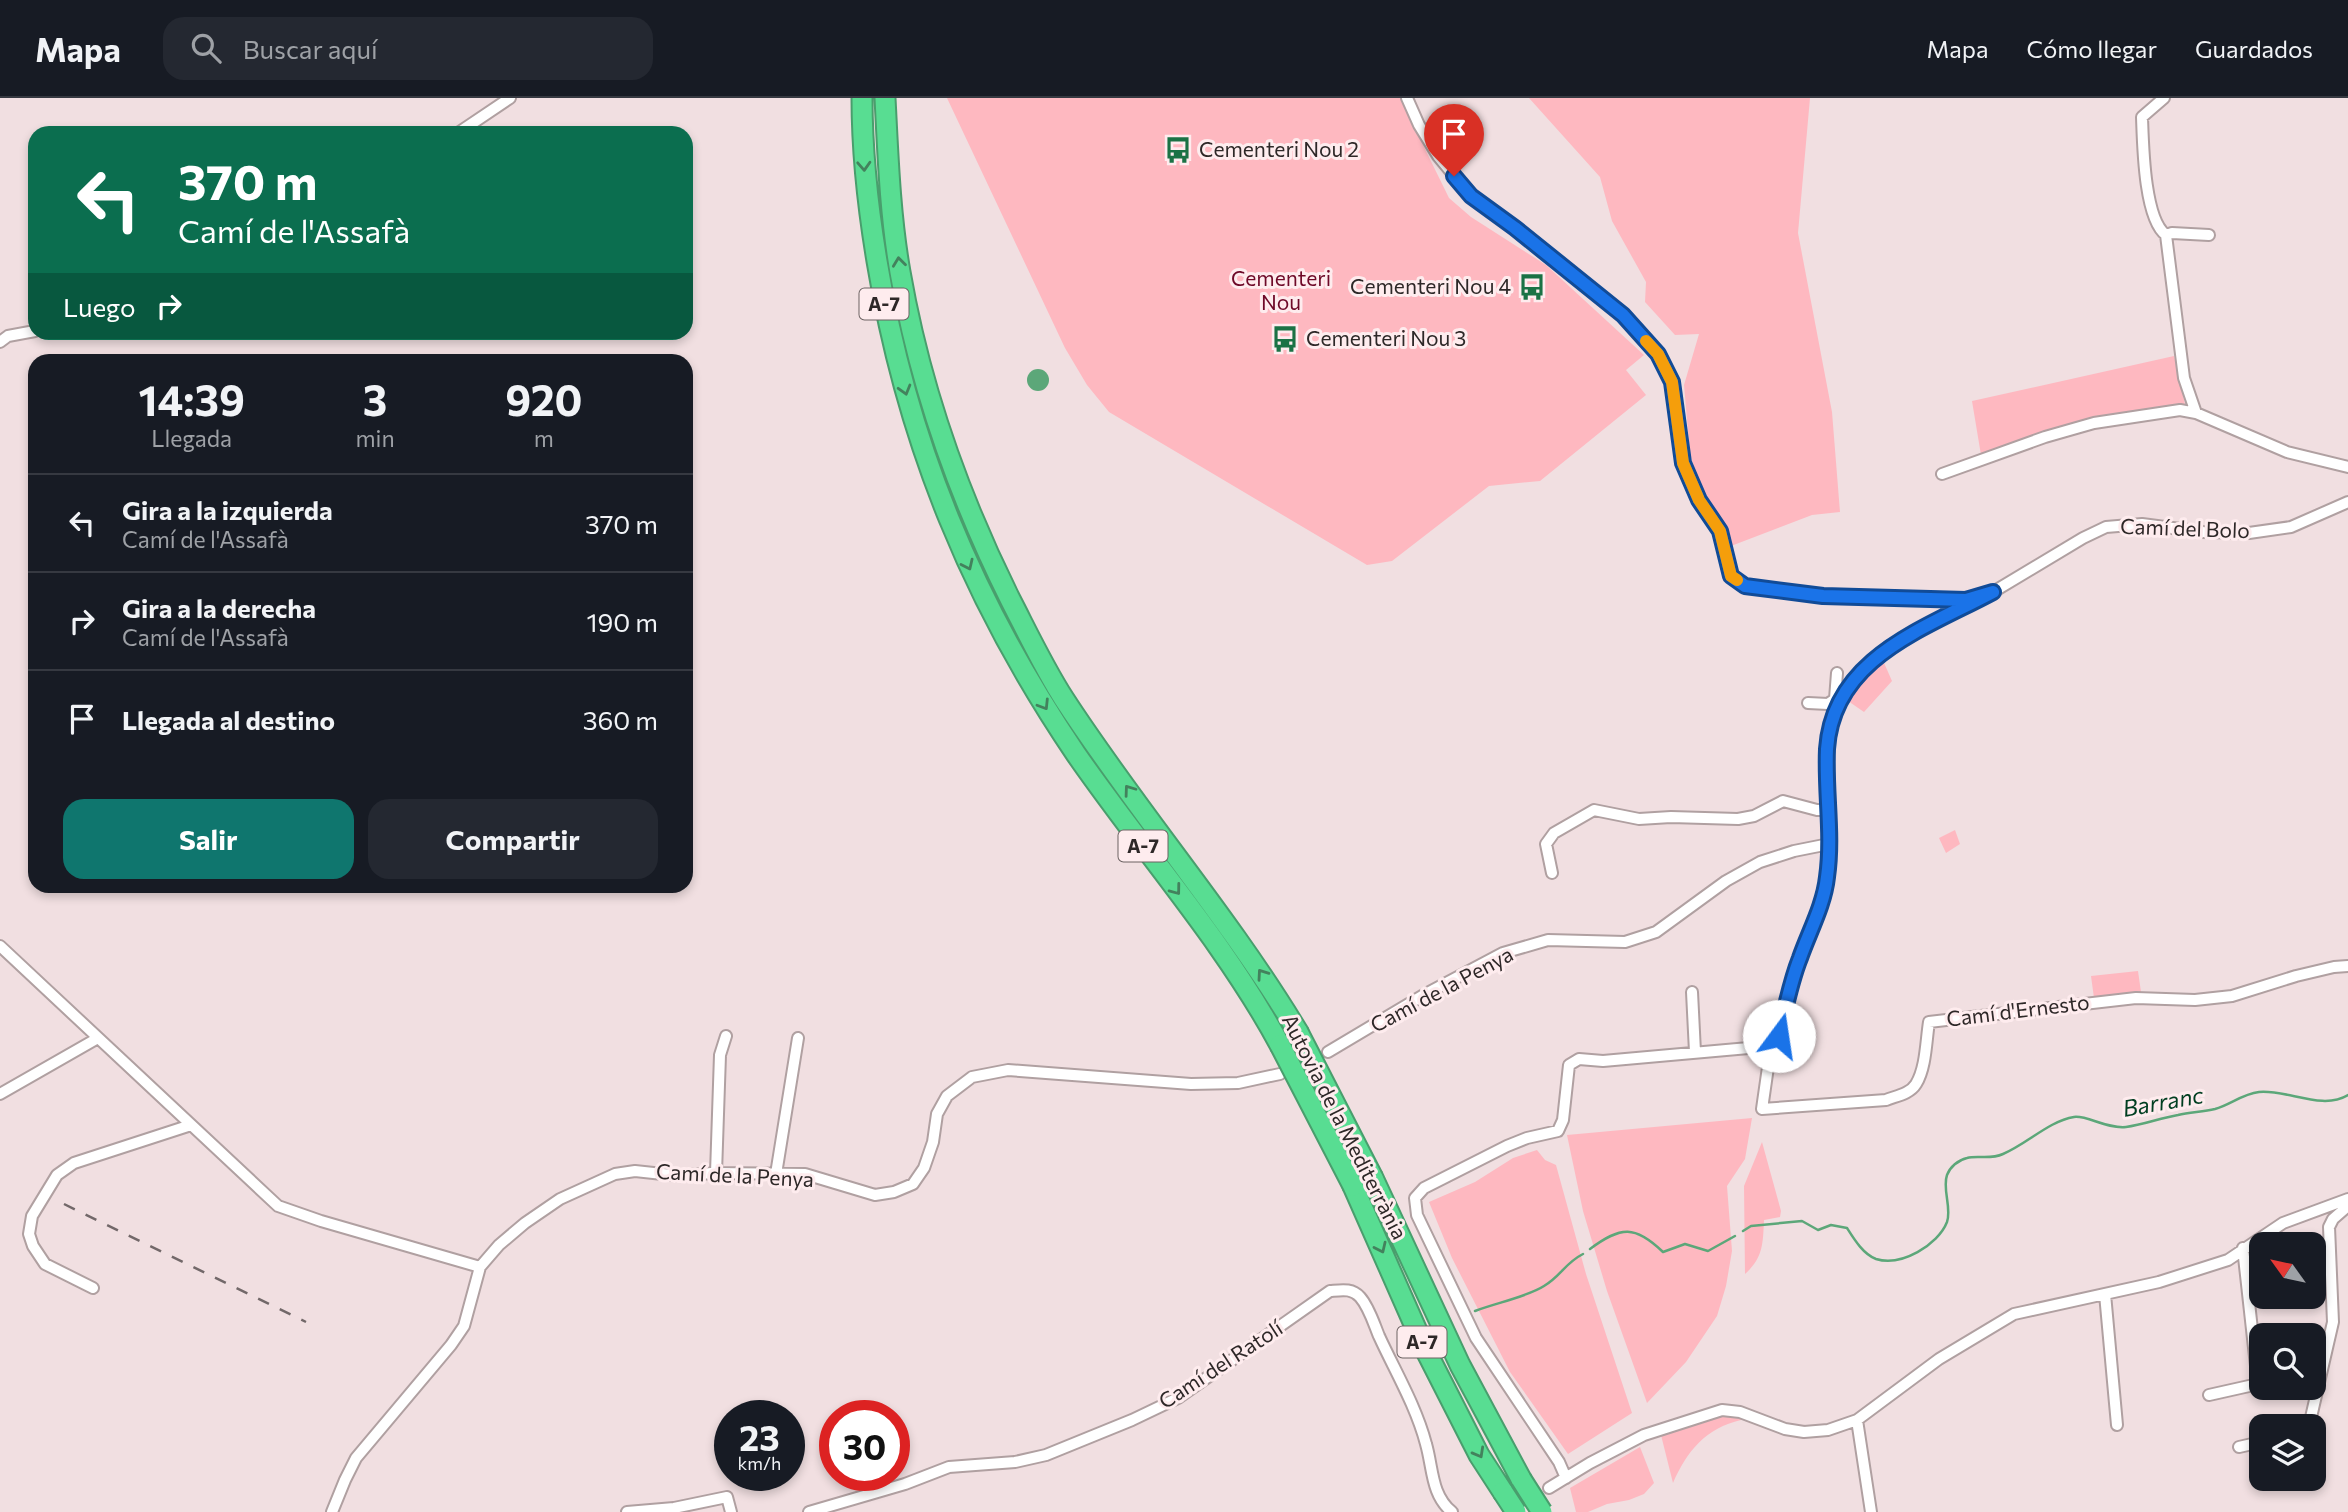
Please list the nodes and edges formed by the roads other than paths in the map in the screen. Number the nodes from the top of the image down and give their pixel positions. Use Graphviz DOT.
graph roads {
  1 [pos="510,98"];
  2 [pos="862,98"];
  3 [pos="885,98"];
  4 [pos="1407,98"];
  5 [pos="2164,98"];
  6 [pos="468,126"];
  7 [pos="2166,235"];
  8 [pos="2209,235"];
  9 [pos="28,332"];
  10 [pos="0,342"];
  11 [pos="2196,413"];
  12 [pos="2348,467"];
  13 [pos="1942,474"];
  14 [pos="2348,502"];
  15 [pos="1993,592"];
  16 [pos="1837,673"];
  17 [pos="1835,699"];
  18 [pos="1808,703"];
  19 [pos="1834,714"];
  20 [pos="1828,810"];
  21 [pos="1829,844"];
  22 [pos="1552,873"];
  23 [pos="0,946"];
  24 [pos="2348,966"];
  25 [pos="1692,992"];
  26 [pos="726,1036"];
  27 [pos="98,1038"];
  28 [pos="798,1038"];
  29 [pos="1771,1046"];
  30 [pos="1328,1052"];
  31 [pos="1695,1052"];
  32 [pos="1280,1074"];
  33 [pos="0,1094"];
  34 [pos="191,1125"];
  35 [pos="716,1173"];
  36 [pos="776,1174"];
  37 [pos="2348,1199"];
  38 [pos="2348,1206"];
  39 [pos="2243,1248"];
  40 [pos="480,1267"];
  41 [pos="93,1288"];
  42 [pos="2105,1294"];
  43 [pos="2209,1395"];
  44 [pos="2312,1414"];
  45 [pos="1857,1420"];
  46 [pos="2117,1425"];
  47 [pos="2249,1445"];
  48 [pos="2239,1447"];
  49 [pos="1566,1478"];
  50 [pos="1549,1488"];
  51 [pos="331,1512"];
  52 [pos="628,1512"];
  53 [pos="731,1512"];
  54 [pos="809,1512"];
  55 [pos="1452,1512"];
  56 [pos="1516,1512"];
  57 [pos="1542,1512"];
  58 [pos="1871,1512"];
  1 -- 6 [label="street"];
  2 -- 56 [label="highway, Autovia de la Mediterrània / A-7, one-way, bridge"];
  57 -- 3 [label="highway, Autovia de la Mediterrània / A-7, one-way, bridge"];
  4 -- 15 [label="street"];
  5 -- 7 [label="street"];
  7 -- 8 [label="street"];
  7 -- 11 [label="street"];
  9 -- 10 [label="street"];
  11 -- 12 [label="street"];
  11 -- 13 [label="street"];
  14 -- 15 [label="street, Camí del Bolo"];
  15 -- 19 [label="street, Camí d'Ernesto"];
  16 -- 17 [label="street"];
  17 -- 18 [label="street"];
  17 -- 19 [label="street"];
  19 -- 20 [label="street, Camí d'Ernesto"];
  20 -- 21 [label="street, Camí d'Ernesto"];
  20 -- 22 [label="street"];
  21 -- 29 [label="street, Camí d'Ernesto"];
  21 -- 30 [label="street, Camí de la Penya"];
  23 -- 27 [label="street"];
  24 -- 29 [label="street, Camí d'Ernesto"];
  25 -- 31 [label="street"];
  26 -- 35 [label="street"];
  27 -- 33 [label="street"];
  27 -- 34 [label="street"];
  28 -- 36 [label="street"];
  29 -- 31 [label="street"];
  31 -- 49 [label="street"];
  32 -- 36 [label="street, Camí de la Penya"];
  34 -- 40 [label="street"];
  34 -- 41 [label="street"];
  35 -- 36 [label="street, Camí de la Penya"];
  35 -- 40 [label="street, Camí de la Penya"];
  37 -- 39 [label="street"];
  38 -- 44 [label="street"];
  39 -- 42 [label="street"];
  39 -- 43 [label="street"];
  40 -- 51 [label="street, Camí de la Penya"];
  42 -- 45 [label="street"];
  42 -- 46 [label="street"];
  45 -- 49 [label="street"];
  45 -- 58 [label="street"];
  47 -- 48 [label="street"];
  49 -- 50 [label="street"];
  52 -- 53 [label="street"];
  54 -- 55 [label="street, Camí del Ratolí"];
}
